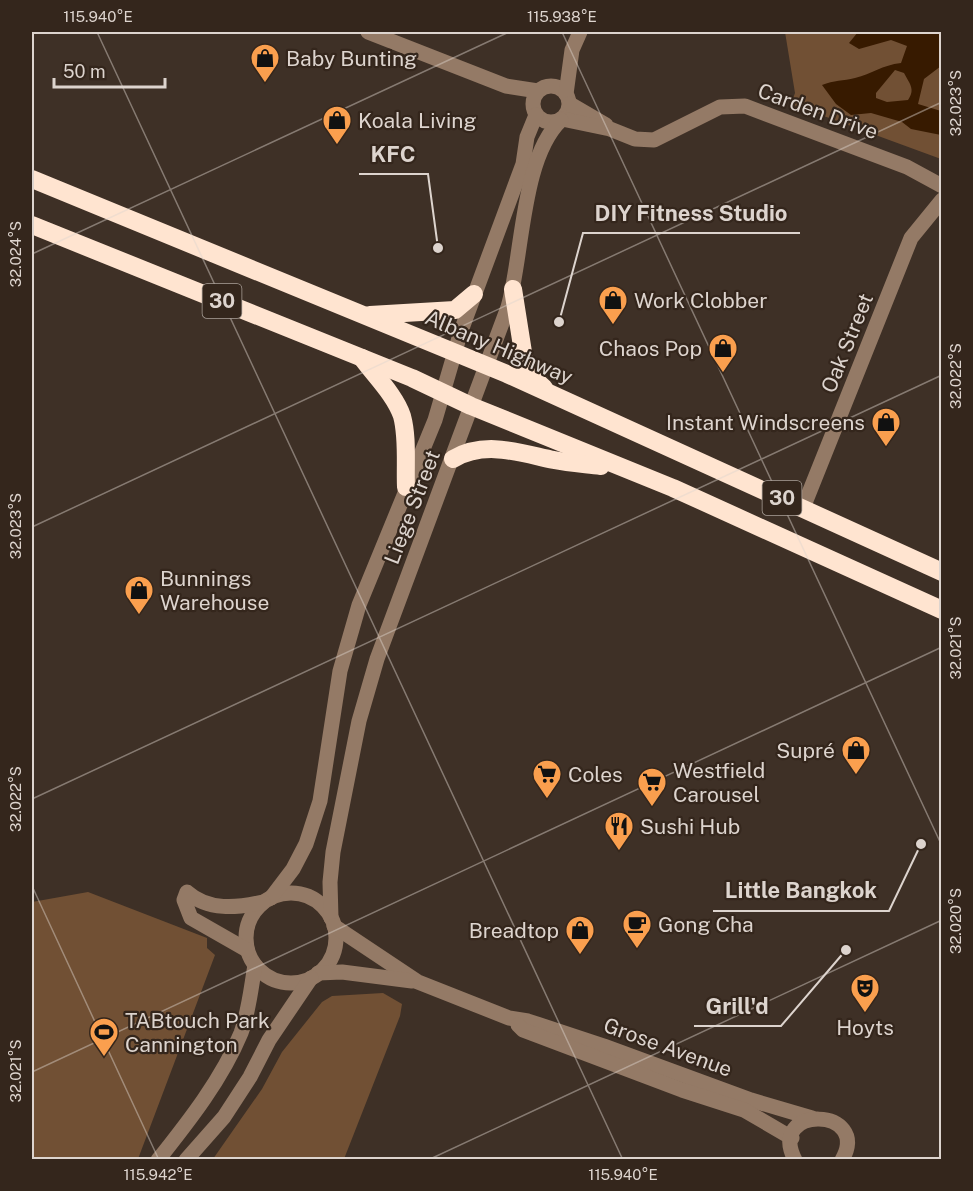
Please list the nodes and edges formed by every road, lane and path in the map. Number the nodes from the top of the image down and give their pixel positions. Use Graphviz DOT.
graph roads {
  1 [pos="368,32"];
  2 [pos="579,32"];
  3 [pos="572,50"];
  4 [pos="506,86"];
  5 [pos="545,88"];
  6 [pos="568,99"];
  7 [pos="535,114"];
  8 [pos="561,120"];
  9 [pos="610,129"];
  10 [pos="32,179"];
  11 [pos="942,186"];
  12 [pos="942,200"];
  13 [pos="32,225"];
  14 [pos="513,289"];
  15 [pos="474,294"];
  16 [pos="366,315"];
  17 [pos="454,352"];
  18 [pos="361,357"];
  19 [pos="486,366"];
  20 [pos="443,393"];
  21 [pos="550,393"];
  22 [pos="471,406"];
  23 [pos="453,459"];
  24 [pos="626,469"];
  25 [pos="406,487"];
  26 [pos="803,508"];
  27 [pos="942,572"];
  28 [pos="942,610"];
  29 [pos="267,900"];
  30 [pos="332,922"];
  31 [pos="248,950"];
  32 [pos="255,965"];
  33 [pos="314,975"];
  34 [pos="418,982"];
  35 [pos="509,1018"];
  36 [pos="812,1118"];
  37 [pos="792,1138"];
  38 [pos="158,1160"];
  39 [pos="186,1160"];
  40 [pos="795,1160"];
  41 [pos="842,1160"];
  1 -- 4 [label="street"];
  2 -- 3 [label="street, Liege Street"];
  3 -- 5 [label="street, Liege Street"];
  3 -- 6 [label="street, Liege Street"];
  4 -- 5 [label="street"];
  4 -- 7 [label="street"];
  5 -- 6 [label="street"];
  5 -- 7 [label="street, Liege Street"];
  6 -- 8 [label="street, Liege Street"];
  6 -- 9 [label="street, Carden Drive"];
  7 -- 8 [label="street"];
  7 -- 15 [label="street, Liege Street"];
  8 -- 9 [label="street, Carden Drive"];
  8 -- 14 [label="street, Liege Street"];
  9 -- 11 [label="street, Carden Drive"];
  10 -- 16 [label="highway, Albany Highway / 30"];
  12 -- 26 [label="street, Oak Street"];
  13 -- 18 [label="highway, 30"];
  14 -- 19 [label="street, Liege Street"];
  14 -- 21 [label="highway"];
  15 -- 16 [label="highway"];
  15 -- 17 [label="street, Liege Street"];
  16 -- 17 [label="highway, Albany Highway / 30"];
  17 -- 19 [label="highway, Albany Highway / 30"];
  17 -- 20 [label="street, Liege Street"];
  18 -- 20 [label="highway, 30"];
  18 -- 25 [label="highway"];
  19 -- 21 [label="highway, Albany Highway / 30"];
  19 -- 22 [label="street, Liege Street"];
  20 -- 22 [label="highway, 30"];
  20 -- 25 [label="street, Liege Street"];
  21 -- 26 [label="highway, Albany Highway / 30"];
  22 -- 23 [label="street, Liege Street"];
  22 -- 24 [label="highway, 30"];
  23 -- 24 [label="highway"];
  23 -- 30 [label="street, Liege Street"];
  24 -- 28 [label="highway, 30"];
  25 -- 29 [label="street, Liege Street"];
  26 -- 27 [label="highway, Albany Highway / 30"];
  29 -- 30 [label="street"];
  29 -- 31 [label="street"];
  29 -- 31 [label="street"];
  30 -- 33 [label="street"];
  30 -- 34 [label="street, Grose Avenue"];
  31 -- 32 [label="street"];
  32 -- 33 [label="street"];
  32 -- 38 [label="street"];
  33 -- 34 [label="street, Grose Avenue"];
  33 -- 39 [label="street"];
  34 -- 35 [label="street, Grose Avenue"];
  35 -- 36 [label="street, Grose Avenue"];
  35 -- 37 [label="street, Grose Avenue"];
  36 -- 37 [label="street"];
  36 -- 41 [label="street, Grose Avenue"];
  37 -- 40 [label="street"];
}
